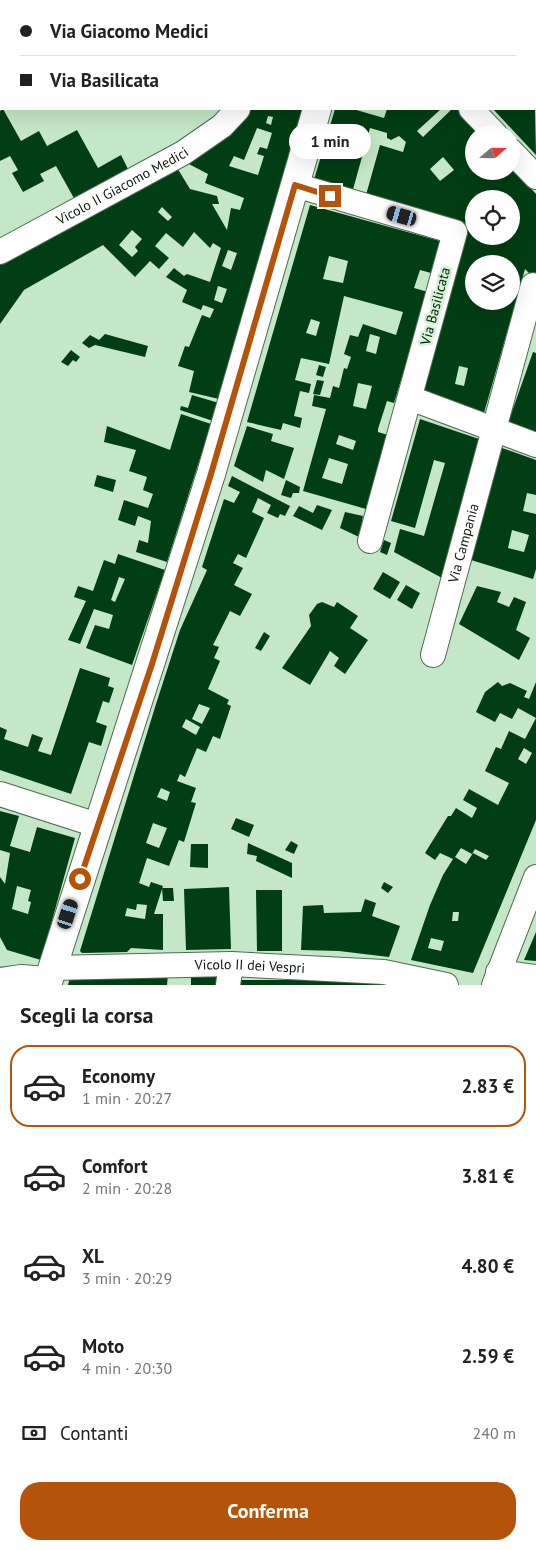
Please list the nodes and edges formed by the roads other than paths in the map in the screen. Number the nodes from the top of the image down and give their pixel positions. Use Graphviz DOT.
graph roads {
  1 [pos="237,110"];
  2 [pos="317,110"];
  3 [pos="472,110"];
  4 [pos="486,125"];
  5 [pos="520,160"];
  6 [pos="536,177"];
  7 [pos="295,185"];
  8 [pos="0,252"];
  9 [pos="533,285"];
  10 [pos="410,398"];
  11 [pos="494,429"];
  12 [pos="536,445"];
  13 [pos="370,541"];
  14 [pos="433,655"];
  15 [pos="0,794"];
  16 [pos="97,825"];
  17 [pos="536,877"];
  18 [pos="3,973"];
  19 [pos="230,975"];
  20 [pos="49,977"];
  21 [pos="536,977"];
  22 [pos="496,978"];
  23 [pos="446,985"];
  1 -- 8 [label="street, Vicolo II Giacomo Medici"];
  2 -- 7 [label="street"];
  3 -- 4 [label="street"];
  5 -- 6 [label="street"];
  7 -- 10 [label="street, Via Basilicata"];
  7 -- 16 [label="street"];
  9 -- 11 [label="street, Via Campania"];
  10 -- 11 [label="street"];
  10 -- 13 [label="street, Via Basilicata"];
  11 -- 12 [label="street"];
  11 -- 14 [label="street, Via Campania"];
  15 -- 16 [label="street"];
  16 -- 20 [label="street"];
  17 -- 22 [label="street"];
  18 -- 20 [label="street, Vicolo II dei Vespri"];
  19 -- 20 [label="street, Vicolo II dei Vespri"];
  19 -- 23 [label="street, Vicolo II dei Vespri"];
  21 -- 22 [label="street"];
}
